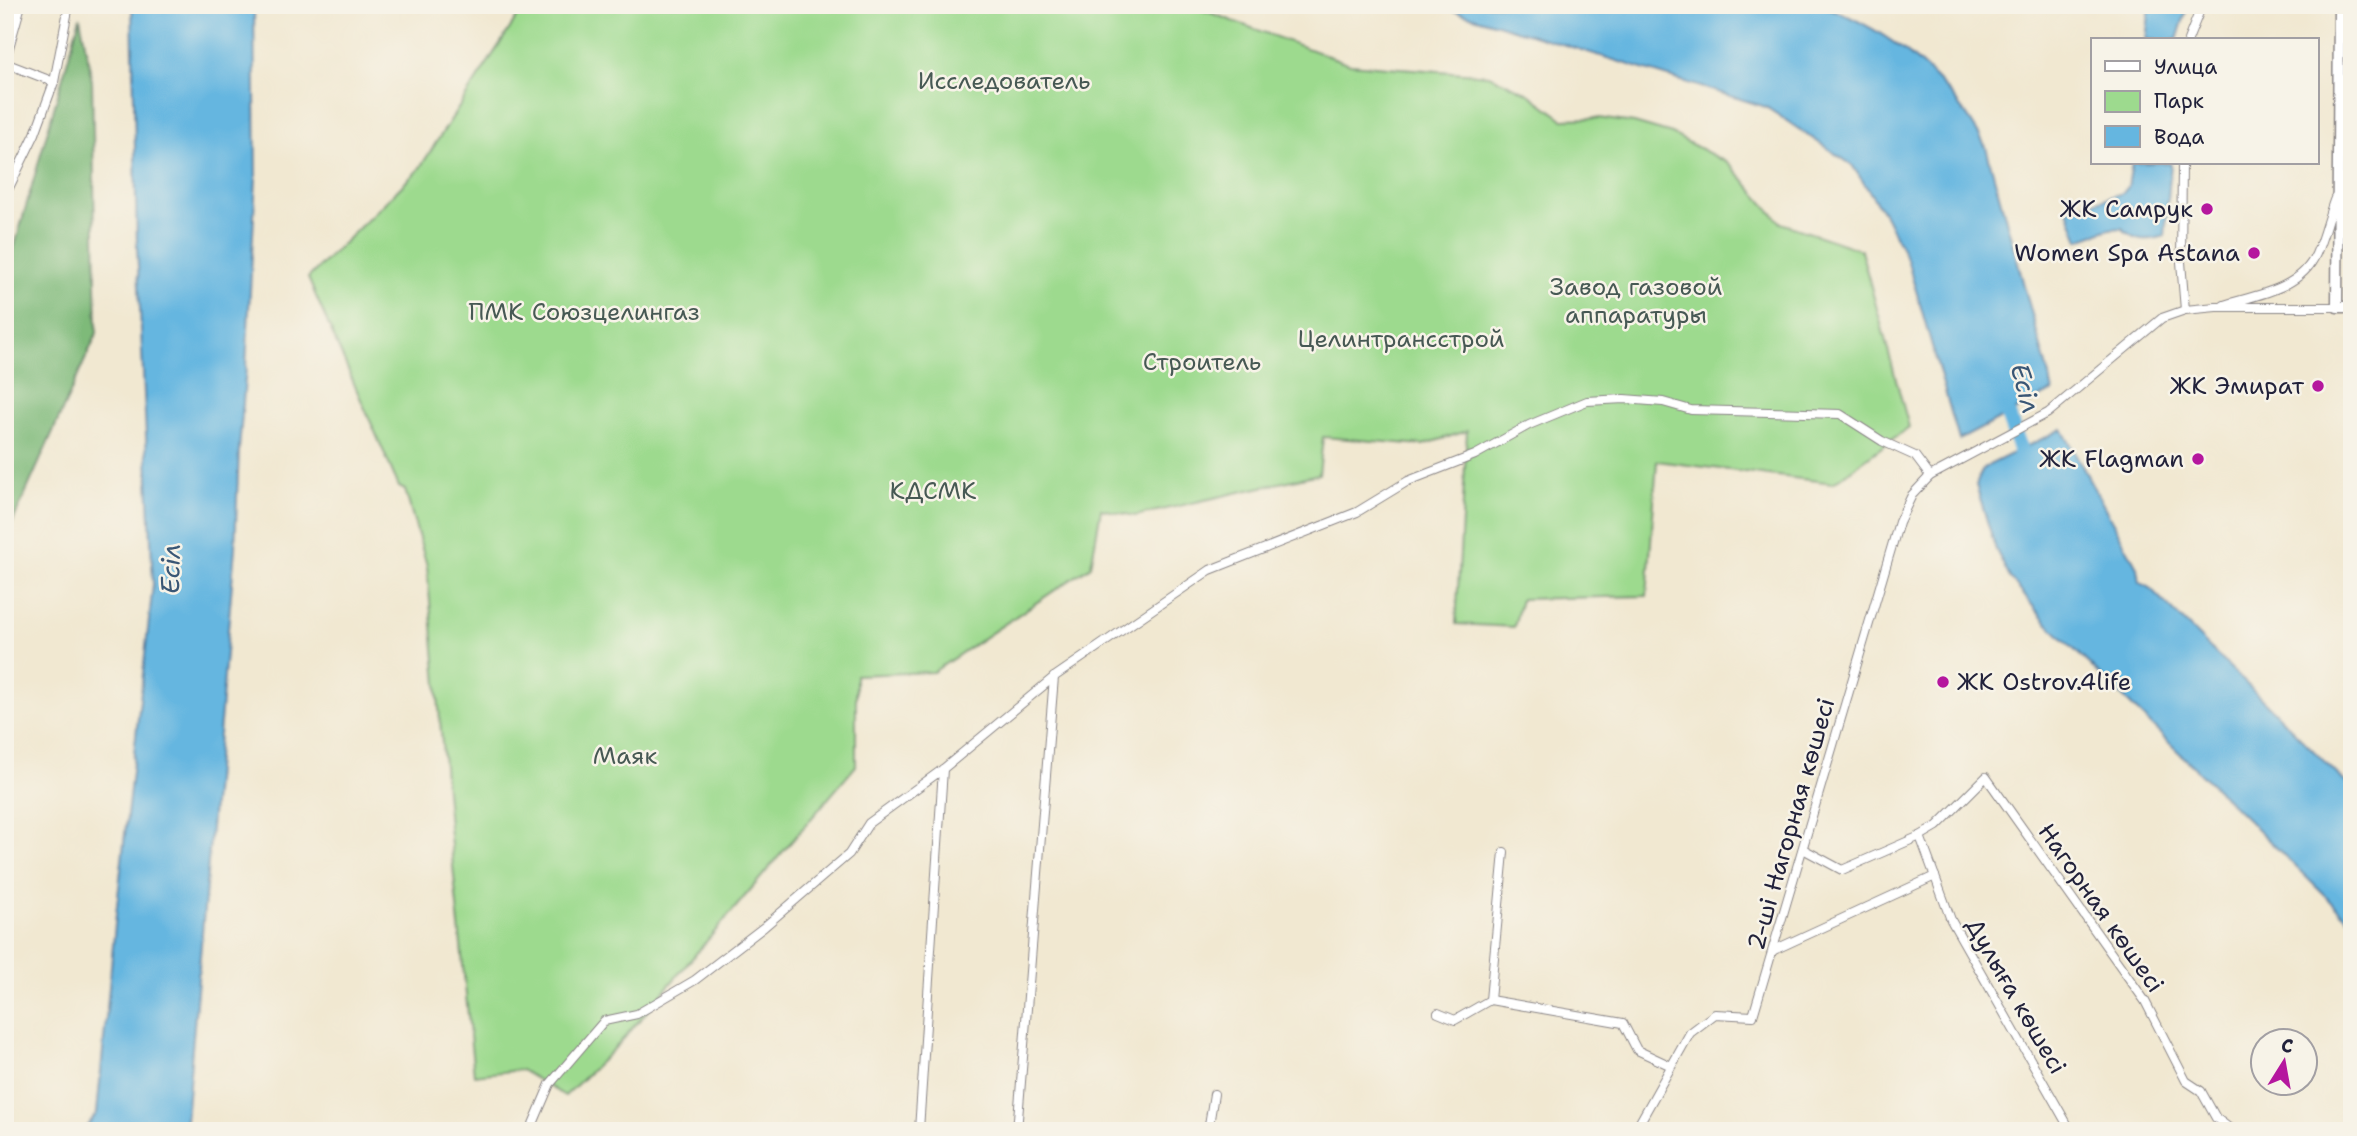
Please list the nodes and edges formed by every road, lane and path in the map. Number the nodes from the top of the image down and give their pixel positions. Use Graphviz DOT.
graph roads {
  1 [pos="21,5"];
  2 [pos="69,5"];
  3 [pos="2202,5"];
  4 [pos="2339,5"];
  5 [pos="2339,24"];
  6 [pos="2352,24"];
  7 [pos="2189,38"];
  8 [pos="5,62"];
  9 [pos="54,82"];
  10 [pos="2339,84"];
  11 [pos="2352,84"];
  12 [pos="2182,164"];
  13 [pos="5,196"];
  14 [pos="2338,197"];
  15 [pos="2352,230"];
  16 [pos="2216,307"];
  17 [pos="2337,307"];
  18 [pos="2352,307"];
  19 [pos="2185,310"];
  20 [pos="1930,476"];
  21 [pos="1054,677"];
  22 [pos="943,769"];
  23 [pos="1920,836"];
  24 [pos="1803,849"];
  25 [pos="1504,852"];
  26 [pos="1935,876"];
  27 [pos="1774,950"];
  28 [pos="1490,1000"];
  29 [pos="1438,1013"];
  30 [pos="1669,1065"];
  31 [pos="1214,1094"];
  32 [pos="919,1130"];
  33 [pos="530,1131"];
  34 [pos="1017,1131"];
  35 [pos="1208,1131"];
  36 [pos="1635,1131"];
  37 [pos="2071,1131"];
  38 [pos="2233,1131"];
  1 -- 8 [label="street"];
  2 -- 9 [label="street"];
  3 -- 7 [label="street"];
  4 -- 5 [label="street"];
  5 -- 6 [label="street"];
  5 -- 10 [label="street"];
  8 -- 9 [label="street"];
  9 -- 13 [label="street"];
  10 -- 11 [label="street"];
  10 -- 14 [label="street"];
  12 -- 19 [label="street"];
  14 -- 15 [label="street"];
  14 -- 16 [label="street"];
  14 -- 17 [label="street"];
  16 -- 17 [label="street"];
  16 -- 19 [label="street"];
  17 -- 18 [label="street"];
  19 -- 20 [label="street"];
  20 -- 21 [label="street"];
  20 -- 24 [label="street, 2-ші Нагорная көшесі"];
  21 -- 22 [label="street"];
  21 -- 34 [label="street"];
  22 -- 32 [label="street"];
  22 -- 33 [label="street"];
  23 -- 24 [label="street"];
  23 -- 26 [label="street, Дулыға көшесі"];
  23 -- 38 [label="street, Нагорная көшесі"];
  24 -- 27 [label="street, 2-ші Нагорная көшесі"];
  25 -- 28 [label="street"];
  26 -- 27 [label="street"];
  26 -- 37 [label="street, Дулыға көшесі"];
  27 -- 30 [label="street, 2-ші Нагорная көшесі"];
  28 -- 29 [label="street"];
  28 -- 30 [label="street"];
  30 -- 36 [label="street, 2-ші Нагорная көшесі"];
  31 -- 35 [label="street"];
}
